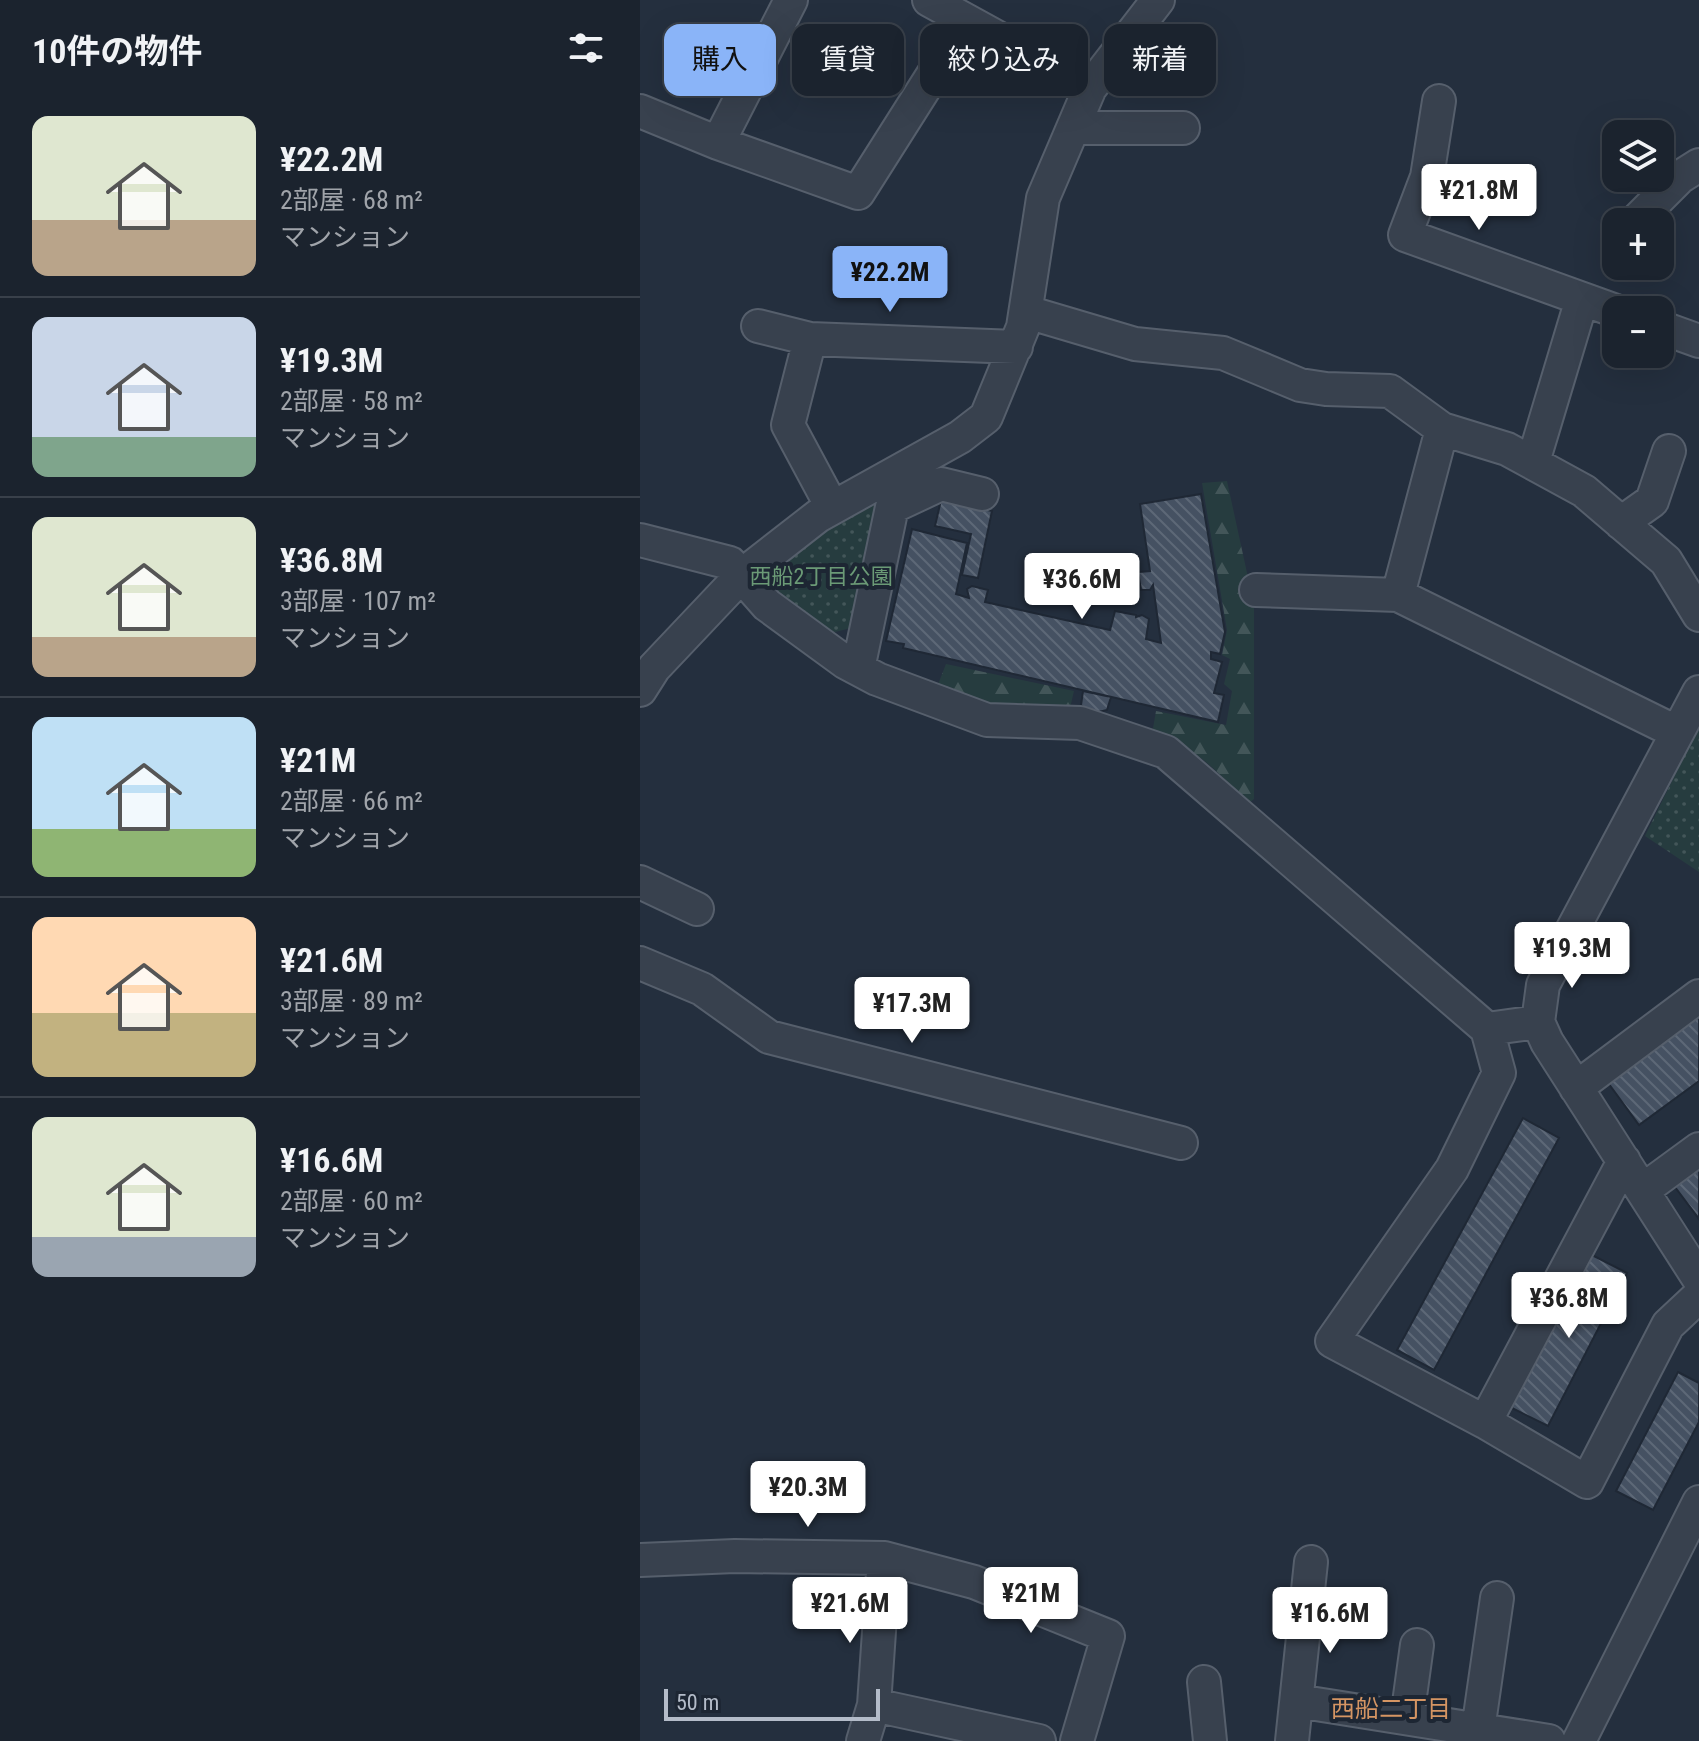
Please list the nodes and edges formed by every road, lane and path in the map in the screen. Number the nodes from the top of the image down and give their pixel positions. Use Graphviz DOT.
graph roads {
  1 [pos="791,0"];
  2 [pos="929,0"];
  3 [pos="1158,0"];
  4 [pos="967,21"];
  5 [pos="1090,88"];
  6 [pos="1439,101"];
  7 [pos="640,111"];
  8 [pos="1073,128"];
  9 [pos="1183,128"];
  10 [pos="718,143"];
  11 [pos="1699,165"];
  12 [pos="1649,208"];
  13 [pos="1582,299"];
  14 [pos="1602,306"];
  15 [pos="1027,312"];
  16 [pos="758,326"];
  17 [pos="1674,332"];
  18 [pos="810,339"];
  19 [pos="1699,341"];
  20 [pos="1016,347"];
  21 [pos="1442,429"];
  22 [pos="1669,451"];
  23 [pos="1533,462"];
  24 [pos="982,494"];
  25 [pos="832,507"];
  26 [pos="1621,523"];
  27 [pos="640,540"];
  28 [pos="741,576"];
  29 [pos="1256,590"];
  30 [pos="1398,595"];
  31 [pos="1699,615"];
  32 [pos="858,669"];
  33 [pos="641,686"];
  34 [pos="1699,692"];
  35 [pos="1676,732"];
  36 [pos="640,882"];
  37 [pos="697,909"];
  38 [pos="640,963"];
  39 [pos="1699,996"];
  40 [pos="1538,1022"];
  41 [pos="1487,1029"];
  42 [pos="1576,1088"];
  43 [pos="1181,1143"];
  44 [pos="1699,1149"];
  45 [pos="1624,1161"];
  46 [pos="1643,1190"];
  47 [pos="1699,1279"];
  48 [pos="1699,1296"];
  49 [pos="1485,1422"];
  50 [pos="1699,1502"];
  51 [pos="884,1558"];
  52 [pos="640,1560"];
  53 [pos="1311,1562"];
  54 [pos="1497,1598"];
  55 [pos="1417,1645"];
  56 [pos="1204,1682"];
  57 [pos="1297,1701"];
  58 [pos="874,1705"];
  59 [pos="1407,1718"];
  60 [pos="1478,1730"];
  61 [pos="863,1741"];
  62 [pos="1039,1741"];
  63 [pos="1077,1741"];
  64 [pos="1210,1741"];
  65 [pos="1292,1741"];
  66 [pos="1549,1741"];
  67 [pos="1579,1741"];
  1 -- 10 [label="street"];
  2 -- 4 [label="street"];
  3 -- 5 [label="street"];
  4 -- 5 [label="street"];
  4 -- 10 [label="street"];
  5 -- 8 [label="street"];
  6 -- 13 [label="street"];
  7 -- 10 [label="street"];
  8 -- 9 [label="street"];
  8 -- 15 [label="street"];
  11 -- 12 [label="street"];
  13 -- 14 [label="street"];
  13 -- 23 [label="street"];
  15 -- 20 [label="street"];
  15 -- 21 [label="street"];
  16 -- 18 [label="street"];
  17 -- 19 [label="street"];
  18 -- 20 [label="street"];
  18 -- 25 [label="street"];
  20 -- 25 [label="street"];
  21 -- 23 [label="street"];
  21 -- 30 [label="street"];
  22 -- 26 [label="street"];
  23 -- 26 [label="street"];
  24 -- 32 [label="street"];
  25 -- 28 [label="street"];
  26 -- 31 [label="street"];
  27 -- 28 [label="street"];
  28 -- 32 [label="street"];
  28 -- 33 [label="street"];
  29 -- 30 [label="street"];
  30 -- 35 [label="street"];
  32 -- 41 [label="street"];
  34 -- 35 [label="street"];
  35 -- 40 [label="street"];
  36 -- 37 [label="street"];
  38 -- 43 [label="street"];
  39 -- 42 [label="street"];
  40 -- 41 [label="street"];
  40 -- 42 [label="street"];
  41 -- 49 [label="street"];
  42 -- 45 [label="street"];
  44 -- 46 [label="street"];
  45 -- 46 [label="street"];
  45 -- 49 [label="street"];
  46 -- 47 [label="street"];
  48 -- 49 [label="street"];
  50 -- 67 [label="street"];
  51 -- 52 [label="street"];
  51 -- 58 [label="street"];
  51 -- 63 [label="street"];
  53 -- 57 [label="street"];
  54 -- 60 [label="street"];
  55 -- 59 [label="street"];
  56 -- 64 [label="street"];
  57 -- 59 [label="street"];
  57 -- 65 [label="street"];
  58 -- 61 [label="street"];
  58 -- 62 [label="street"];
  59 -- 60 [label="street"];
  60 -- 66 [label="street"];
}
